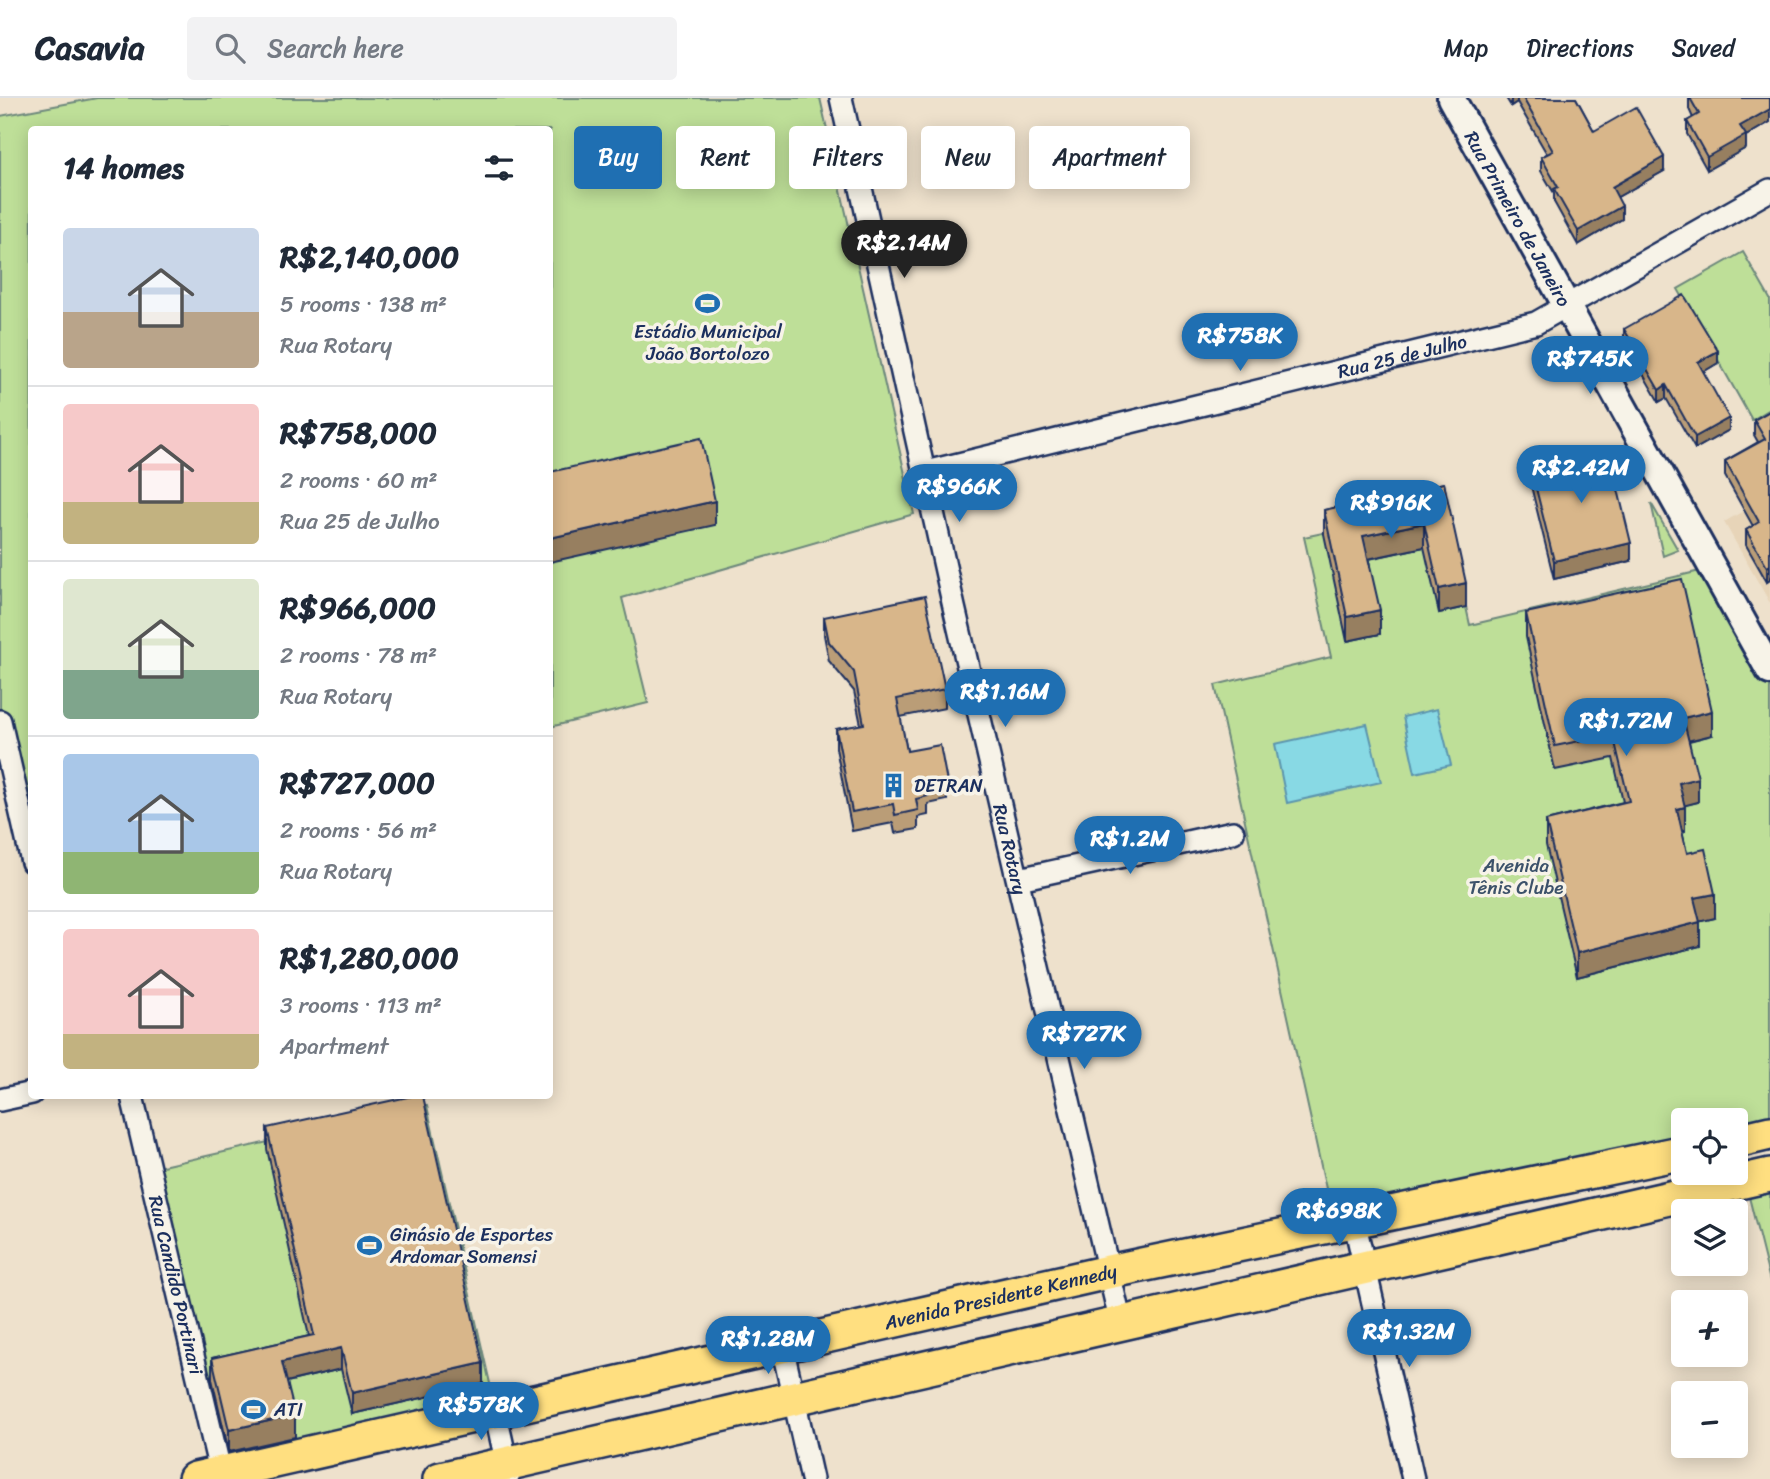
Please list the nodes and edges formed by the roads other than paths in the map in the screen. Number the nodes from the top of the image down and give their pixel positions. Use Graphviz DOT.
graph roads {
  1 [pos="841,98"];
  2 [pos="1451,98"];
  3 [pos="1770,190"];
  4 [pos="1566,305"];
  5 [pos="926,472"];
  6 [pos="1770,671"];
  7 [pos="0,721"];
  8 [pos="1233,832"];
  9 [pos="28,844"];
  10 [pos="1019,879"];
  11 [pos="28,1094"];
  12 [pos="133,1099"];
  13 [pos="0,1100"];
  14 [pos="1671,1155"];
  15 [pos="1770,1175"];
  16 [pos="1354,1220"];
  17 [pos="1364,1268"];
  18 [pos="1108,1272"];
  19 [pos="1121,1324"];
  20 [pos="782,1346"];
  21 [pos="793,1398"];
  22 [pos="495,1411"];
  23 [pos="509,1471"];
  24 [pos="212,1477"];
  25 [pos="440,1479"];
  26 [pos="812,1479"];
  27 [pos="1413,1479"];
  1 -- 5 [label="street, Rua Rotary"];
  2 -- 4 [label="street, Rua Primeiro de Janeiro"];
  3 -- 4 [label="street, Rua 25 de Julho"];
  4 -- 5 [label="street, Rua 25 de Julho"];
  4 -- 6 [label="street, Rua Primeiro de Janeiro"];
  5 -- 10 [label="street, Rua Rotary"];
  7 -- 9 [label="street"];
  8 -- 10 [label="street"];
  10 -- 18 [label="street, Rua Rotary"];
  11 -- 13 [label="street"];
  12 -- 24 [label="street, Rua Candido Portinari"];
  14 -- 16 [label="main road, Avenida Presidente Kennedy"];
  15 -- 17 [label="main road"];
  16 -- 17 [label="street"];
  16 -- 18 [label="main road, Avenida Presidente Kennedy"];
  17 -- 19 [label="main road"];
  17 -- 27 [label="street"];
  18 -- 19 [label="street, Rua Rotary"];
  18 -- 20 [label="main road, Avenida Presidente Kennedy"];
  19 -- 21 [label="main road"];
  20 -- 21 [label="street"];
  20 -- 22 [label="main road, Avenida Presidente Kennedy"];
  21 -- 23 [label="main road"];
  21 -- 26 [label="street"];
  22 -- 23 [label="street"];
  22 -- 24 [label="main road, Avenida Presidente Kennedy"];
  23 -- 25 [label="main road"];
}
